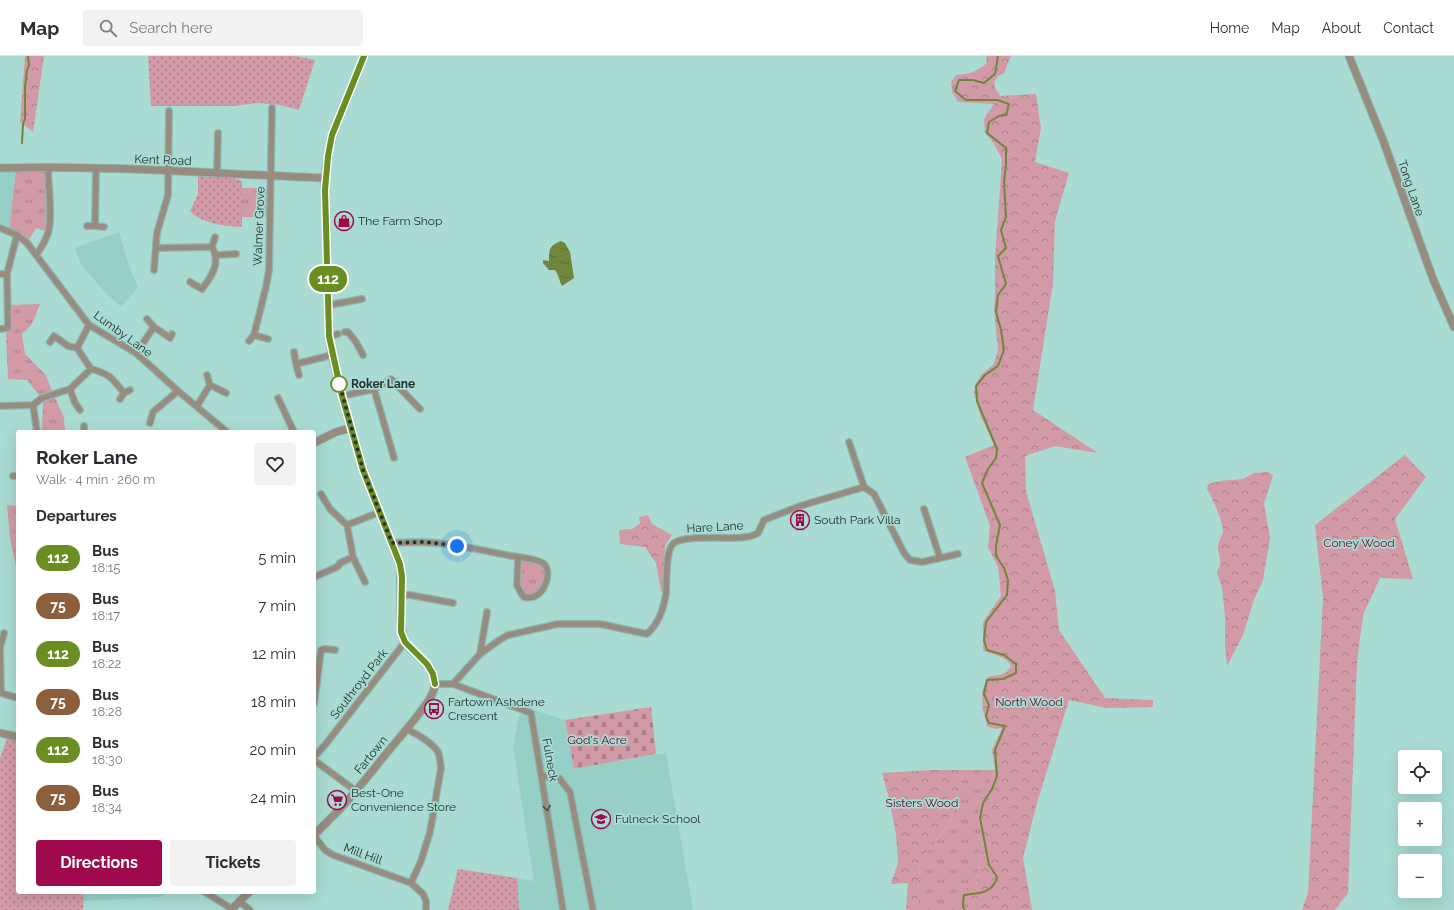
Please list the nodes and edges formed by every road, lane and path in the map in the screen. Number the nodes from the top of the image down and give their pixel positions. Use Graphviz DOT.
graph roads {
  1 [pos="364,56"];
  2 [pos="1349,56"];
  3 [pos="272,108"];
  4 [pos="169,111"];
  5 [pos="218,133"];
  6 [pos="48,167"];
  7 [pos="0,168"];
  8 [pos="96,169"];
  9 [pos="168,170"];
  10 [pos="217,174"];
  11 [pos="271,176"];
  12 [pos="325,178"];
  13 [pos="87,226"];
  14 [pos="95,226"];
  15 [pos="104,227"];
  16 [pos="0,228"];
  17 [pos="17,235"];
  18 [pos="215,237"];
  19 [pos="212,247"];
  20 [pos="156,248"];
  21 [pos="236,254"];
  22 [pos="36,255"];
  23 [pos="216,255"];
  24 [pos="154,270"];
  25 [pos="0,274"];
  26 [pos="7,274"];
  27 [pos="190,282"];
  28 [pos="362,299"];
  29 [pos="329,305"];
  30 [pos="147,320"];
  31 [pos="88,325"];
  32 [pos="154,327"];
  33 [pos="1454,327"];
  34 [pos="0,329"];
  35 [pos="345,332"];
  36 [pos="172,334"];
  37 [pos="338,334"];
  38 [pos="254,335"];
  39 [pos="329,336"];
  40 [pos="268,340"];
  41 [pos="249,341"];
  42 [pos="50,342"];
  43 [pos="77,348"];
  44 [pos="294,352"];
  45 [pos="136,353"];
  46 [pos="332,355"];
  47 [pos="363,355"];
  48 [pos="296,364"];
  49 [pos="91,369"];
  50 [pos="207,375"];
  51 [pos="299,375"];
  52 [pos="210,385"];
  53 [pos="70,389"];
  54 [pos="374,389"];
  55 [pos="130,390"];
  56 [pos="178,391"];
  57 [pos="124,393"];
  58 [pos="226,393"];
  59 [pos="342,396"];
  60 [pos="278,398"];
  61 [pos="120,399"];
  62 [pos="33,405"];
  63 [pos="0,406"];
  64 [pos="197,406"];
  65 [pos="420,408"];
  66 [pos="80,410"];
  67 [pos="150,423"];
  68 [pos="351,428"];
  69 [pos="37,430"];
  70 [pos="225,430"];
  71 [pos="293,430"];
  72 [pos="316,442"];
  73 [pos="849,442"];
  74 [pos="394,458"];
  75 [pos="864,487"];
  76 [pos="321,494"];
  77 [pos="924,509"];
  78 [pos="380,512"];
  79 [pos="347,525"];
  80 [pos="392,543"];
  81 [pos="958,554"];
  82 [pos="353,557"];
  83 [pos="518,557"];
  84 [pos="940,558"];
  85 [pos="316,577"];
  86 [pos="365,582"];
  87 [pos="402,595"];
  88 [pos="453,603"];
  89 [pos="487,612"];
  90 [pos="4,633"];
  91 [pos="405,642"];
  92 [pos="0,644"];
  93 [pos="335,650"];
  94 [pos="480,654"];
  95 [pos="435,684"];
  96 [pos="453,684"];
  97 [pos="316,689"];
  98 [pos="16,697"];
  99 [pos="407,729"];
  100 [pos="0,733"];
  101 [pos="16,737"];
  102 [pos="316,755"];
  103 [pos="316,761"];
  104 [pos="542,776"];
  105 [pos="356,791"];
  106 [pos="316,833"];
  107 [pos="316,838"];
  108 [pos="411,883"];
  109 [pos="208,894"];
  110 [pos="247,894"];
  111 [pos="239,902"];
  112 [pos="232,909"];
  113 [pos="250,910"];
  114 [pos="426,910"];
  115 [pos="563,910"];
  116 [pos="593,910"];
  1 -- 12 [label="street"];
  2 -- 33 [label="street, Tong Lane"];
  3 -- 11 [label="street, Walmer Grove"];
  4 -- 9 [label="street"];
  5 -- 10 [label="street"];
  6 -- 7 [label="street, Kent Road"];
  6 -- 8 [label="street, Kent Road"];
  6 -- 22 [label="street"];
  8 -- 9 [label="street, Kent Road"];
  8 -- 14 [label="street"];
  9 -- 10 [label="street, Kent Road"];
  9 -- 20 [label="street"];
  10 -- 11 [label="street, Kent Road"];
  11 -- 12 [label="street, Kent Road"];
  11 -- 38 [label="street, Walmer Grove"];
  12 -- 29 [label="street"];
  13 -- 14 [label="street"];
  14 -- 15 [label="street"];
  16 -- 17 [label="street, Lumby Lane"];
  17 -- 22 [label="street, Lumby Lane"];
  17 -- 26 [label="street"];
  18 -- 19 [label="street"];
  19 -- 20 [label="street"];
  19 -- 23 [label="street"];
  20 -- 24 [label="street"];
  21 -- 23 [label="street"];
  22 -- 31 [label="street, Lumby Lane"];
  23 -- 27 [label="street"];
  25 -- 26 [label="street"];
  26 -- 34 [label="street"];
  28 -- 29 [label="street"];
  29 -- 39 [label="street"];
  30 -- 32 [label="street"];
  31 -- 43 [label="street"];
  31 -- 45 [label="street, Lumby Lane"];
  32 -- 36 [label="street"];
  32 -- 45 [label="street"];
  35 -- 47 [label="street"];
  37 -- 39 [label="street"];
  38 -- 40 [label="street"];
  38 -- 41 [label="street, Walmer Grove"];
  39 -- 46 [label="street"];
  42 -- 43 [label="street"];
  43 -- 49 [label="street"];
  44 -- 48 [label="street"];
  45 -- 56 [label="street, Lumby Lane"];
  46 -- 48 [label="street"];
  46 -- 59 [label="street"];
  48 -- 51 [label="street"];
  49 -- 53 [label="street"];
  49 -- 57 [label="street"];
  50 -- 52 [label="street"];
  52 -- 58 [label="street"];
  52 -- 64 [label="street"];
  53 -- 62 [label="street"];
  53 -- 66 [label="street"];
  54 -- 59 [label="street"];
  54 -- 65 [label="street"];
  54 -- 74 [label="street"];
  55 -- 57 [label="street"];
  56 -- 64 [label="street, Lumby Lane"];
  56 -- 67 [label="street"];
  57 -- 61 [label="street"];
  59 -- 68 [label="street"];
  60 -- 71 [label="street"];
  62 -- 63 [label="street"];
  62 -- 69 [label="street"];
  64 -- 70 [label="street, Lumby Lane"];
  68 -- 72 [label="street"];
  68 -- 78 [label="street"];
  73 -- 75 [label="street"];
  75 -- 84 [label="street"];
  75 -- 94 [label="street, Hare Lane"];
  76 -- 79 [label="street"];
  77 -- 84 [label="street"];
  78 -- 79 [label="street"];
  78 -- 80 [label="street"];
  79 -- 82 [label="street"];
  80 -- 83 [label="street"];
  80 -- 87 [label="street"];
  81 -- 84 [label="street"];
  82 -- 85 [label="street"];
  82 -- 86 [label="street"];
  83 -- 83 [label="street"];
  87 -- 88 [label="street"];
  87 -- 91 [label="street"];
  89 -- 94 [label="street"];
  90 -- 92 [label="street"];
  91 -- 95 [label="street"];
  91 -- 102 [label="street, Southroyd Park"];
  92 -- 98 [label="street"];
  93 -- 97 [label="street, Southroyd Park"];
  94 -- 96 [label="street, Hare Lane"];
  95 -- 96 [label="street, Fulneck"];
  95 -- 99 [label="street, Fartown"];
  96 -- 104 [label="street, Fulneck"];
  99 -- 105 [label="street, Fartown"];
  99 -- 108 [label="street"];
  100 -- 101 [label="street"];
  103 -- 105 [label="street"];
  104 -- 115 [label="street, Fulneck, one-way"];
  104 -- 116 [label="street"];
  105 -- 106 [label="street, Fartown"];
  107 -- 108 [label="street, Mill Hill"];
  108 -- 114 [label="street"];
  109 -- 112 [label="street"];
  110 -- 111 [label="street"];
  111 -- 112 [label="street"];
  111 -- 113 [label="street"];
}
